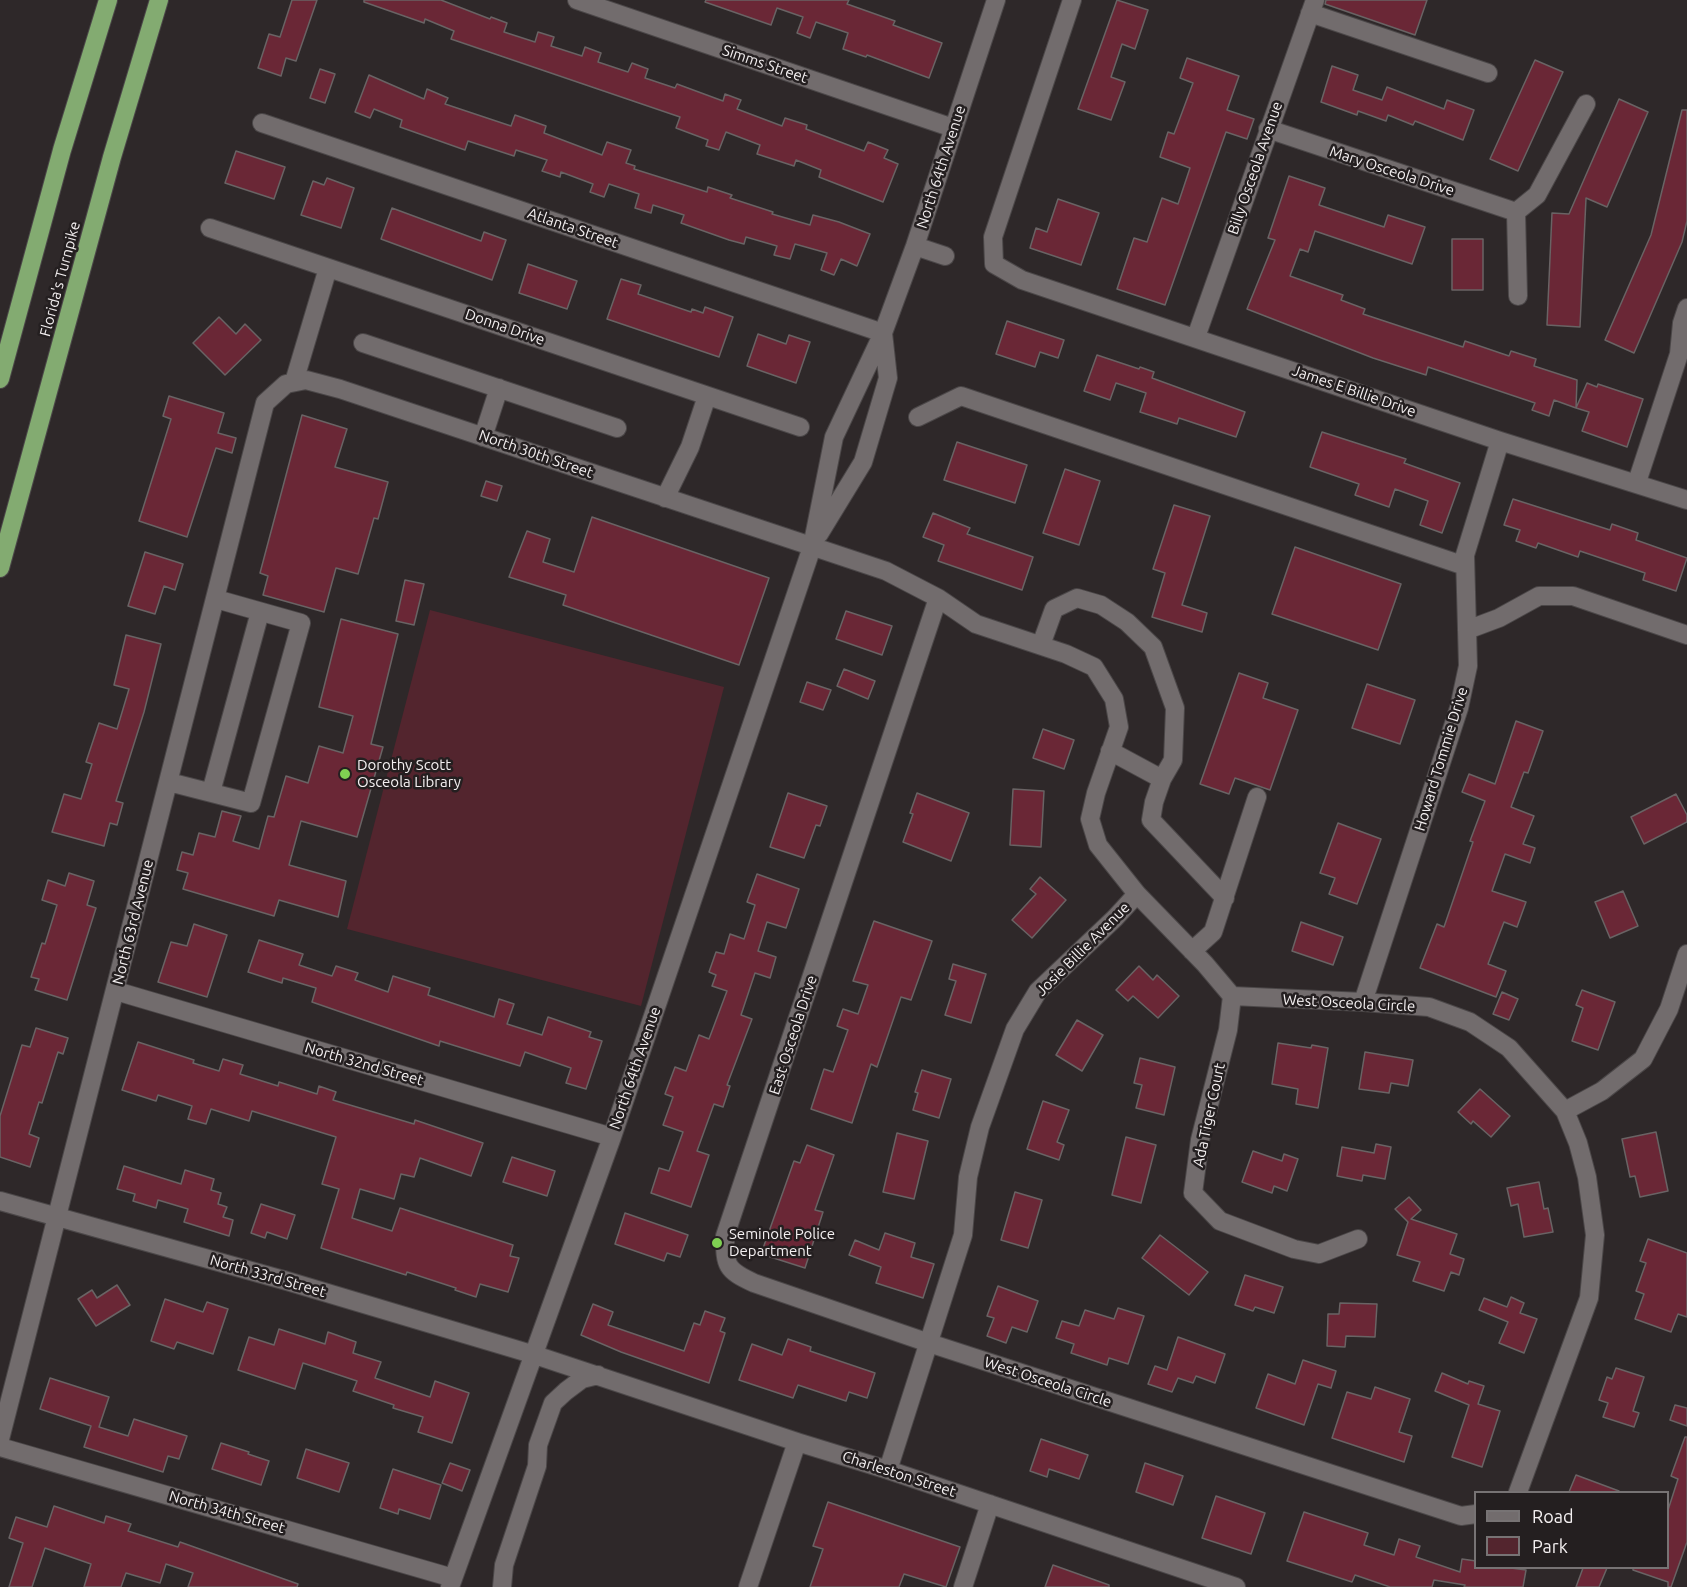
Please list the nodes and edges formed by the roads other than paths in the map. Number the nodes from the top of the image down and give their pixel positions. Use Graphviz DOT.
graph roads {
  1 [pos="108,0"];
  2 [pos="159,0"];
  3 [pos="577,0"];
  4 [pos="996,0"];
  5 [pos="1072,0"];
  6 [pos="1312,6"];
  7 [pos="1488,73"];
  8 [pos="1586,104"];
  9 [pos="262,123"];
  10 [pos="953,128"];
  11 [pos="1268,129"];
  12 [pos="1516,212"];
  13 [pos="210,228"];
  14 [pos="915,246"];
  15 [pos="945,256"];
  16 [pos="328,268"];
  17 [pos="1518,296"];
  18 [pos="1687,308"];
  19 [pos="883,333"];
  20 [pos="1196,337"];
  21 [pos="363,343"];
  22 [pos="0,379"];
  23 [pos="294,382"];
  24 [pos="499,388"];
  25 [pos="707,396"];
  26 [pos="918,417"];
  27 [pos="800,427"];
  28 [pos="616,428"];
  29 [pos="483,436"];
  30 [pos="1500,441"];
  31 [pos="1636,482"];
  32 [pos="665,498"];
  33 [pos="1687,500"];
  34 [pos="812,547"];
  35 [pos="1465,566"];
  36 [pos="0,568"];
  37 [pos="939,598"];
  38 [pos="216,599"];
  39 [pos="260,612"];
  40 [pos="1467,630"];
  41 [pos="1687,635"];
  42 [pos="1041,645"];
  43 [pos="1110,751"];
  44 [pos="1162,780"];
  45 [pos="169,782"];
  46 [pos="211,792"];
  47 [pos="1257,797"];
  48 [pos="1137,894"];
  49 [pos="1225,898"];
  50 [pos="1192,951"];
  51 [pos="1687,954"];
  52 [pos="116,991"];
  53 [pos="1232,996"];
  54 [pos="1363,1002"];
  55 [pos="1565,1111"];
  56 [pos="612,1137"];
  57 [pos="0,1201"];
  58 [pos="57,1216"];
  59 [pos="1358,1239"];
  60 [pos="929,1343"];
  61 [pos="535,1355"];
  62 [pos="561,1363"];
  63 [pos="598,1375"];
  64 [pos="0,1439"];
  65 [pos="797,1442"];
  66 [pos="0,1447"];
  67 [pos="888,1470"];
  68 [pos="1518,1491"];
  69 [pos="990,1504"];
  70 [pos="1474,1514"];
  71 [pos="452,1583"];
  72 [pos="502,1587"];
  73 [pos="748,1587"];
  74 [pos="963,1587"];
  75 [pos="1236,1587"];
  1 -- 22 [label="highway, Florida's Turnpike"];
  2 -- 36 [label="highway, Florida's Turnpike"];
  3 -- 10 [label="street, Simms Street"];
  4 -- 10 [label="street, North 64th Avenue"];
  5 -- 20 [label="street, James E Billie Drive"];
  6 -- 7 [label="street"];
  6 -- 11 [label="street, Billy Osceola Avenue"];
  8 -- 12 [label="street"];
  9 -- 19 [label="street, Atlanta Street"];
  10 -- 14 [label="street, North 64th Avenue"];
  11 -- 12 [label="street, Mary Osceola Drive"];
  11 -- 20 [label="street, Billy Osceola Avenue"];
  12 -- 17 [label="street"];
  13 -- 16 [label="street, Donna Drive"];
  14 -- 15 [label="street"];
  14 -- 19 [label="street, North 64th Avenue"];
  16 -- 23 [label="street"];
  16 -- 25 [label="street, Donna Drive"];
  18 -- 31 [label="street"];
  19 -- 34 [label="street, North 64th Avenue"];
  19 -- 34 [label="street, North 64th Avenue"];
  20 -- 30 [label="street, James E Billie Drive"];
  21 -- 24 [label="street"];
  23 -- 29 [label="street, North 30th Street"];
  23 -- 38 [label="street, North 63rd Avenue"];
  24 -- 28 [label="street"];
  24 -- 29 [label="street"];
  25 -- 27 [label="street, Donna Drive"];
  25 -- 32 [label="street"];
  26 -- 35 [label="street"];
  29 -- 32 [label="street, North 30th Street"];
  30 -- 31 [label="street, James E Billie Drive"];
  30 -- 35 [label="street, Howard Tommie Drive"];
  31 -- 33 [label="street, James E Billie Drive"];
  32 -- 34 [label="street, North 30th Street"];
  34 -- 37 [label="street, Josie Billie Avenue"];
  34 -- 56 [label="street, North 64th Avenue"];
  35 -- 40 [label="street, Howard Tommie Drive"];
  37 -- 42 [label="street, Josie Billie Avenue"];
  37 -- 60 [label="street, East Osceola Drive"];
  38 -- 39 [label="street"];
  38 -- 45 [label="street, North 63rd Avenue"];
  39 -- 46 [label="street"];
  39 -- 46 [label="street"];
  40 -- 41 [label="street"];
  40 -- 54 [label="street, Howard Tommie Drive"];
  42 -- 43 [label="street, Josie Billie Avenue"];
  42 -- 44 [label="street"];
  43 -- 44 [label="street"];
  43 -- 48 [label="street, Josie Billie Avenue"];
  44 -- 49 [label="street"];
  45 -- 46 [label="street"];
  45 -- 52 [label="street, North 63rd Avenue"];
  47 -- 49 [label="street"];
  48 -- 50 [label="street"];
  48 -- 60 [label="street, Josie Billie Avenue"];
  49 -- 50 [label="street"];
  50 -- 53 [label="street"];
  51 -- 55 [label="street"];
  52 -- 56 [label="street, North 32nd Street"];
  52 -- 58 [label="street, North 63rd Avenue"];
  53 -- 54 [label="street, West Osceola Circle"];
  53 -- 59 [label="street, Ada Tiger Court"];
  54 -- 55 [label="street, West Osceola Circle"];
  55 -- 68 [label="street, West Osceola Circle"];
  56 -- 61 [label="street, North 64th Avenue"];
  57 -- 58 [label="street, North 33rd Street"];
  58 -- 61 [label="street, North 33rd Street"];
  58 -- 64 [label="street, North 63rd Avenue"];
  60 -- 67 [label="street, Josie Billie Avenue"];
  60 -- 70 [label="street, West Osceola Circle"];
  61 -- 62 [label="street, North 33rd Street"];
  61 -- 71 [label="street, North 64th Avenue"];
  62 -- 63 [label="street, Charleston Street"];
  63 -- 65 [label="street, Charleston Street"];
  63 -- 72 [label="street"];
  65 -- 67 [label="street, Charleston Street"];
  65 -- 73 [label="street"];
  66 -- 71 [label="street, North 34th Street"];
  67 -- 69 [label="street, Charleston Street"];
  69 -- 74 [label="street"];
  69 -- 75 [label="street, Charleston Street"];
}
